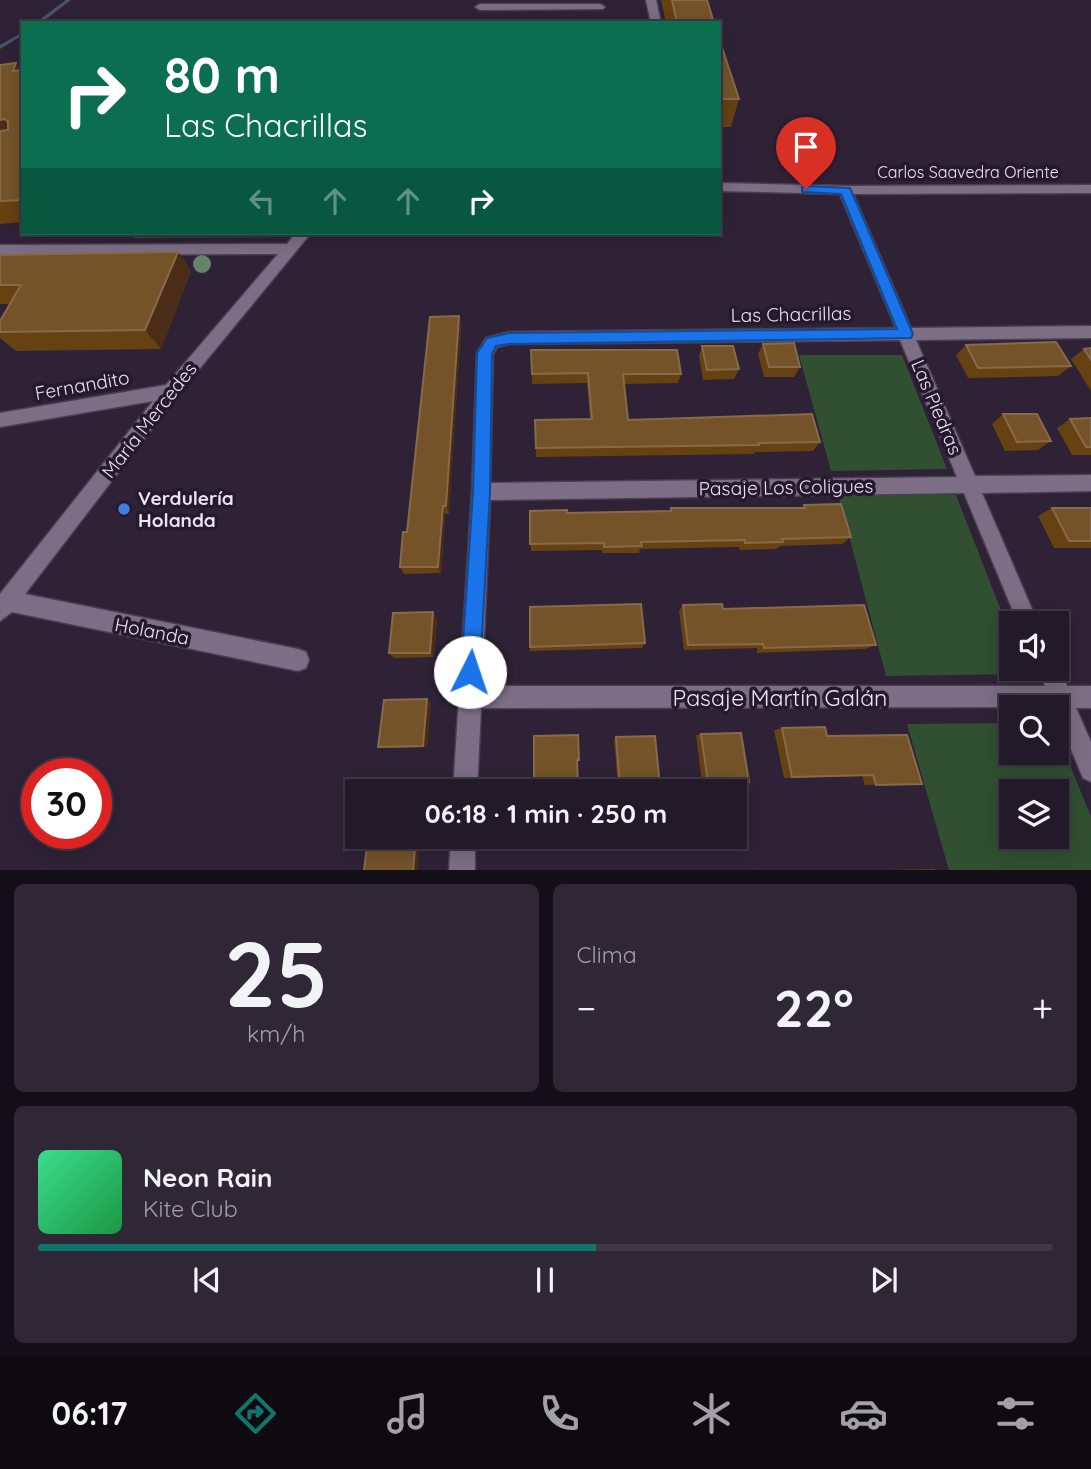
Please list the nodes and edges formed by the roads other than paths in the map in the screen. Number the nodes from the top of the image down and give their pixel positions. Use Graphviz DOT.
graph roads {
  1 [pos="651,0"];
  2 [pos="481,7"];
  3 [pos="600,7"];
  4 [pos="656,21"];
  5 [pos="721,187"];
  6 [pos="1091,189"];
  7 [pos="845,190"];
  8 [pos="302,235"];
  9 [pos="290,249"];
  10 [pos="0,250"];
  11 [pos="1091,332"];
  12 [pos="906,334"];
  13 [pos="171,391"];
  14 [pos="0,420"];
  15 [pos="1091,483"];
  16 [pos="970,485"];
  17 [pos="481,492"];
  18 [pos="4,606"];
  19 [pos="1023,611"];
  20 [pos="298,660"];
  21 [pos="469,697"];
  22 [pos="1091,697"];
  23 [pos="999,698"];
  24 [pos="1069,698"];
  25 [pos="1069,719"];
  26 [pos="1091,770"];
  27 [pos="466,779"];
  28 [pos="463,849"];
  29 [pos="462,870"];
  1 -- 4 [label="street"];
  2 -- 3 [label="street"];
  5 -- 7 [label="street, Carlos Saavedra Oriente"];
  6 -- 7 [label="street, Carlos Saavedra Oriente"];
  7 -- 12 [label="street, Las Piedras"];
  8 -- 9 [label="street, María Mercedes"];
  9 -- 10 [label="street"];
  9 -- 13 [label="street, María Mercedes"];
  11 -- 12 [label="street, Las Chacrillas"];
  12 -- 16 [label="street, Las Piedras"];
  12 -- 17 [label="street, Las Chacrillas"];
  13 -- 14 [label="street, Fernandito"];
  13 -- 18 [label="street, María Mercedes"];
  15 -- 16 [label="street, Pasaje Los Coligues"];
  16 -- 17 [label="street, Pasaje Los Coligues"];
  16 -- 19 [label="street, Las Piedras"];
  17 -- 21 [label="street"];
  18 -- 20 [label="street, Holanda"];
  21 -- 23 [label="street, Pasaje Martín Galán"];
  21 -- 27 [label="street"];
  22 -- 24 [label="street, Pasaje Martín Galán"];
  25 -- 26 [label="street"];
  28 -- 29 [label="street"];
}
